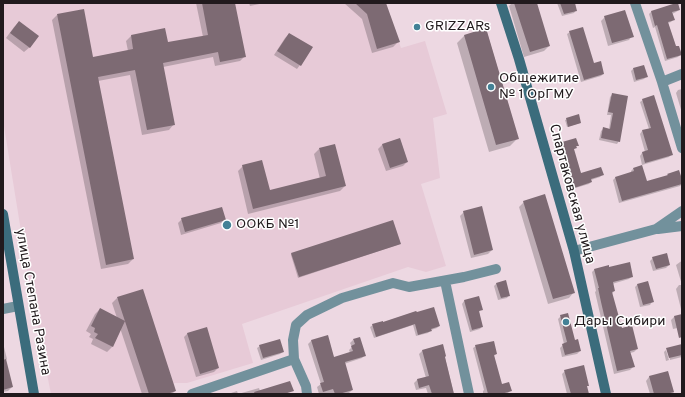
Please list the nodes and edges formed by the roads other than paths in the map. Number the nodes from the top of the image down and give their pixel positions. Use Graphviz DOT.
graph roads {
  1 [pos="501,3"];
  2 [pos="635,3"];
  3 [pos="682,74"];
  4 [pos="662,82"];
  5 [pos="682,148"];
  6 [pos="682,211"];
  7 [pos="3,214"];
  8 [pos="682,226"];
  9 [pos="656,229"];
  10 [pos="574,251"];
  11 [pos="496,269"];
  12 [pos="445,281"];
  13 [pos="18,306"];
  14 [pos="3,309"];
  15 [pos="294,359"];
  16 [pos="34,394"];
  17 [pos="192,394"];
  18 [pos="307,394"];
  19 [pos="469,394"];
  20 [pos="606,394"];
  1 -- 10 [label="street, Спартаковская улица"];
  2 -- 4 [label="street"];
  3 -- 4 [label="street"];
  4 -- 5 [label="street"];
  6 -- 9 [label="street"];
  7 -- 13 [label="street, улица Степана Разина"];
  8 -- 9 [label="street"];
  9 -- 10 [label="street"];
  10 -- 20 [label="street, Спартаковская улица"];
  11 -- 12 [label="street"];
  12 -- 15 [label="street"];
  12 -- 19 [label="street"];
  13 -- 14 [label="street"];
  13 -- 16 [label="street, улица Степана Разина"];
  15 -- 17 [label="street"];
  15 -- 18 [label="street"];
}
